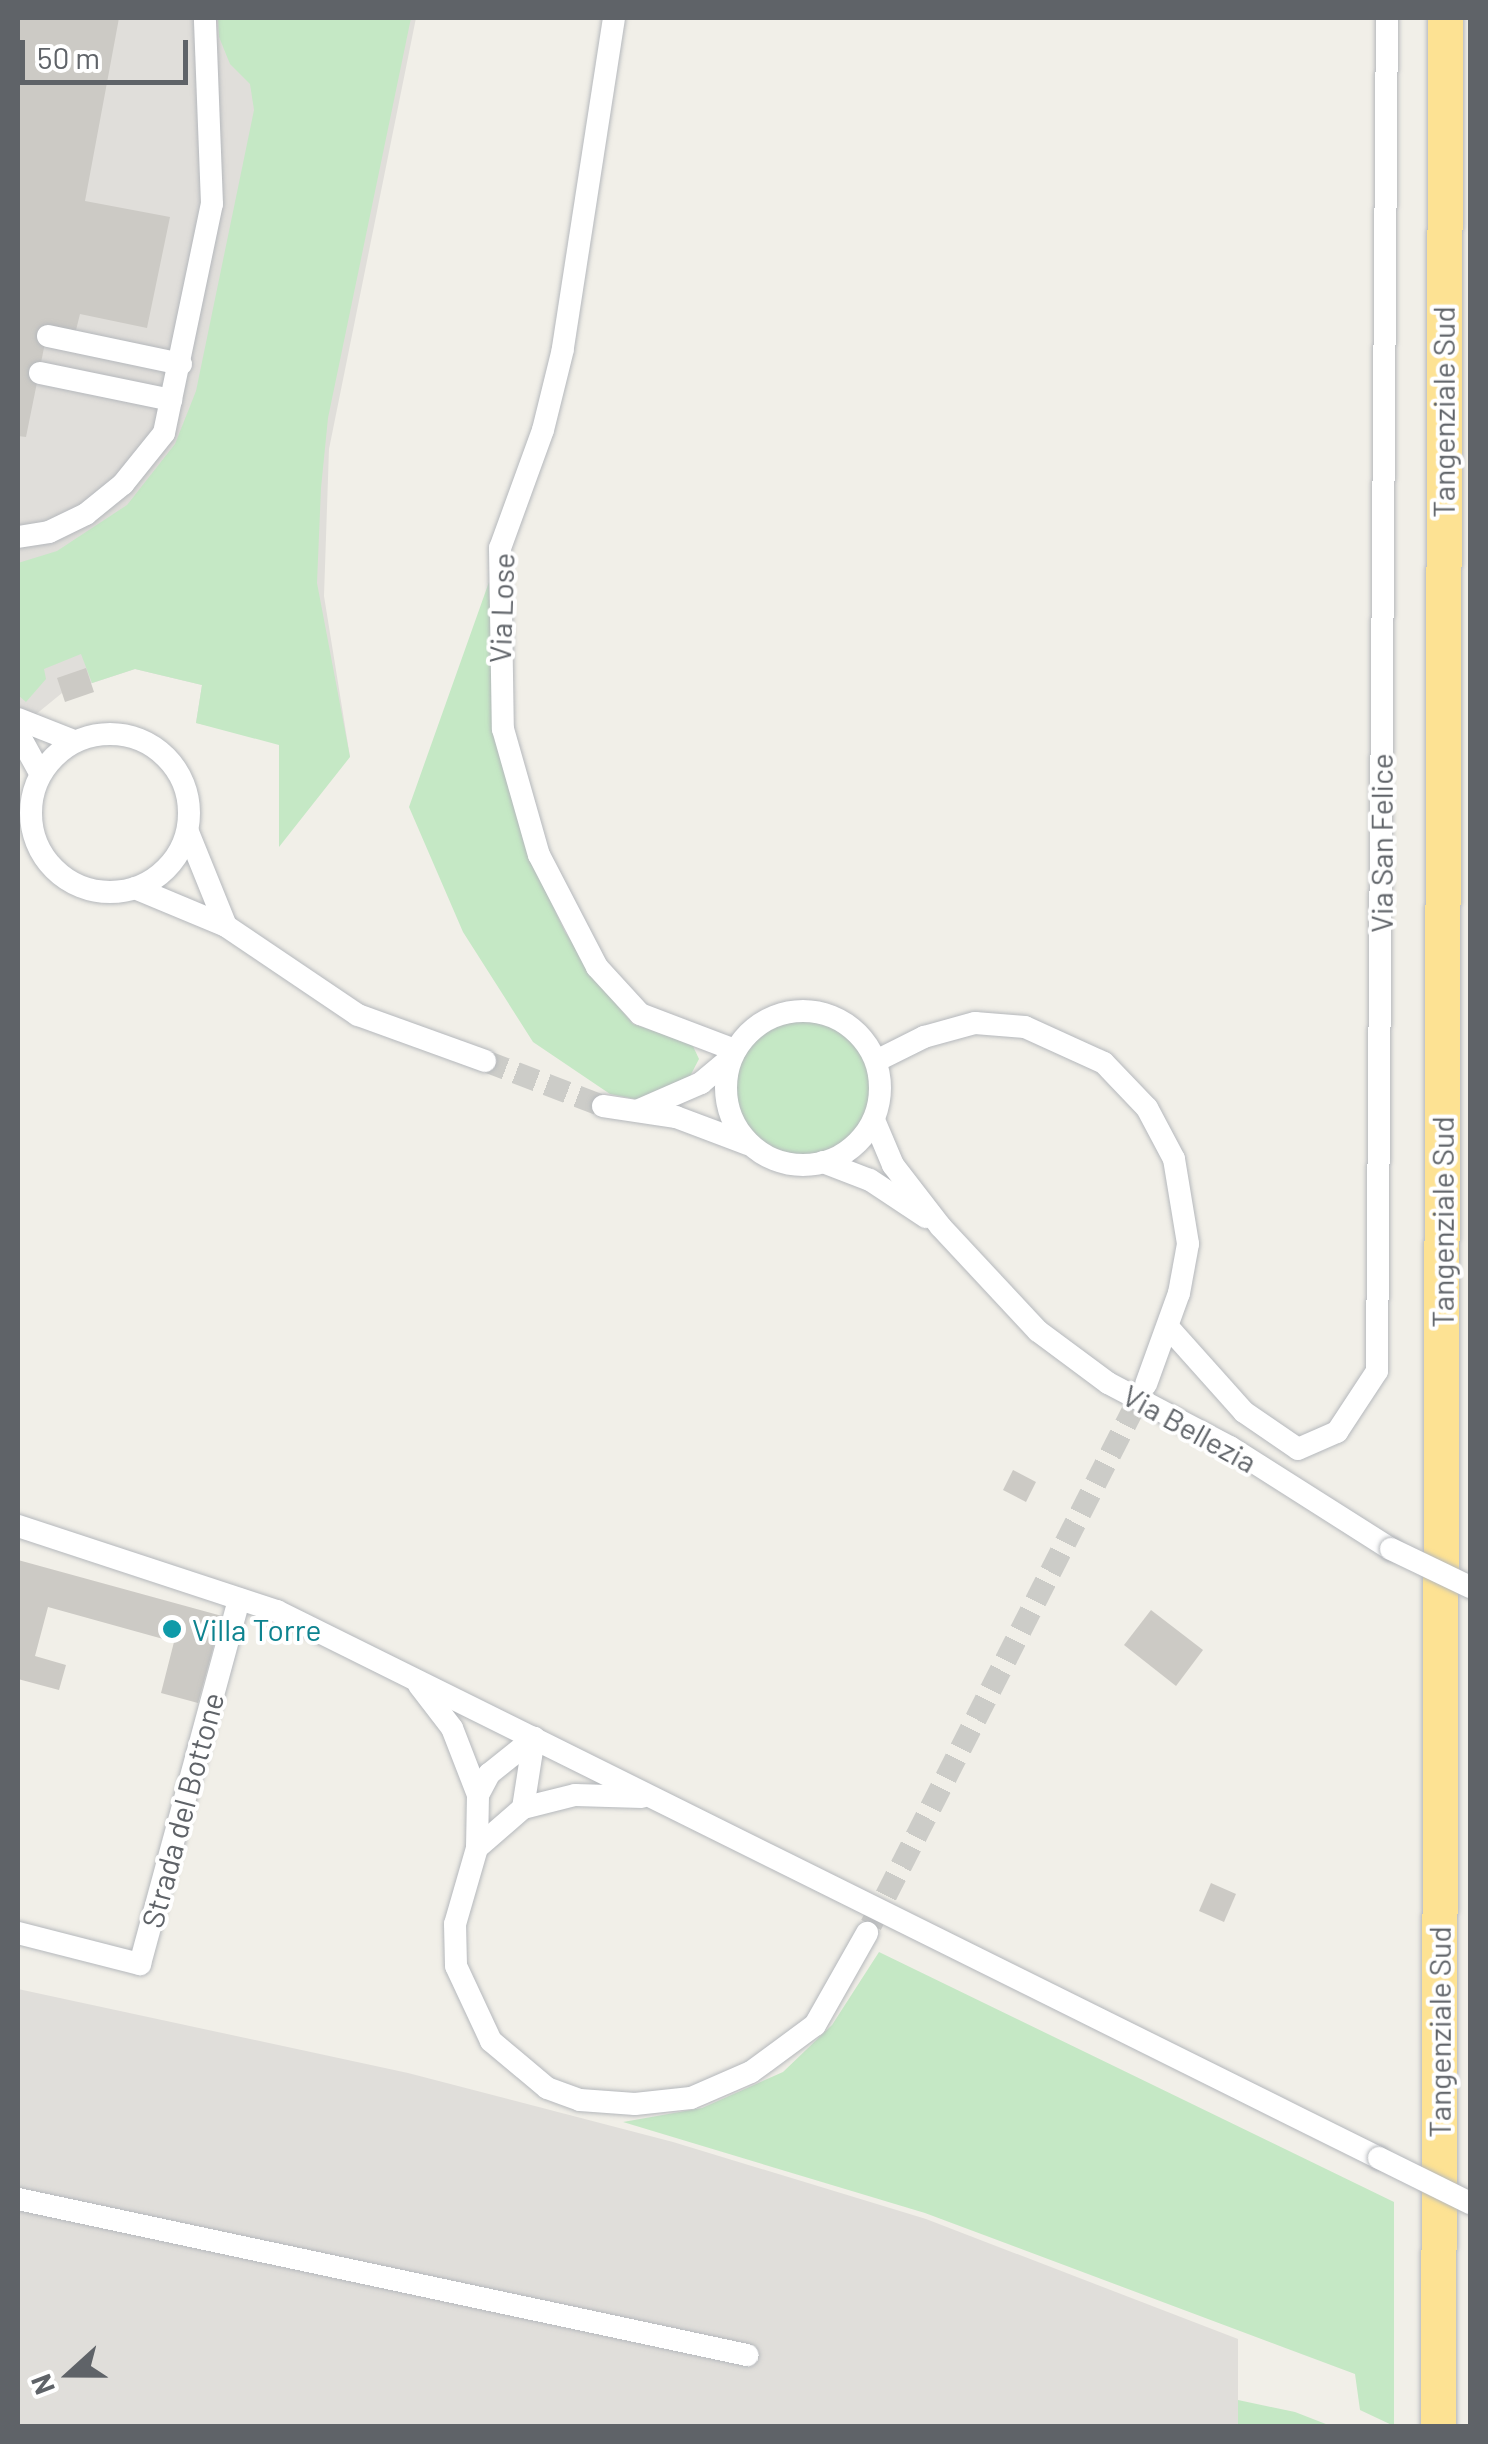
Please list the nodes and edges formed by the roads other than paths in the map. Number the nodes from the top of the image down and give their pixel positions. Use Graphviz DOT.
graph roads {
  1 [pos="204,18"];
  2 [pos="614,18"];
  3 [pos="1387,18"];
  4 [pos="1445,18"];
  5 [pos="48,336"];
  6 [pos="180,364"];
  7 [pos="40,373"];
  8 [pos="172,400"];
  9 [pos="18,537"];
  10 [pos="18,719"];
  11 [pos="18,733"];
  12 [pos="74,742"];
  13 [pos="30,785"];
  14 [pos="188,832"];
  15 [pos="28,843"];
  16 [pos="135,888"];
  17 [pos="226,926"];
  18 [pos="733,1053"];
  19 [pos="485,1061"];
  20 [pos="876,1061"];
  21 [pos="603,1106"];
  22 [pos="639,1110"];
  23 [pos="874,1120"];
  24 [pos="749,1144"];
  25 [pos="823,1162"];
  26 [pos="941,1227"];
  27 [pos="1168,1327"];
  28 [pos="1146,1384"];
  29 [pos="23,1527"];
  30 [pos="1470,1587"];
  31 [pos="239,1599"];
  32 [pos="414,1679"];
  33 [pos="534,1738"];
  34 [pos="478,1795"];
  35 [pos="653,1798"];
  36 [pos="524,1808"];
  37 [pos="477,1848"];
  38 [pos="18,1933"];
  39 [pos="867,1933"];
  40 [pos="18,2199"];
  41 [pos="1470,2203"];
  42 [pos="748,2355"];
  43 [pos="1438,2426"];
  1 -- 6 [label="street"];
  2 -- 18 [label="street, Via Lose"];
  3 -- 27 [label="street, Via San Felice"];
  4 -- 43 [label="highway, Tangenziale Sud"];
  5 -- 6 [label="street"];
  6 -- 8 [label="street"];
  7 -- 8 [label="street"];
  8 -- 9 [label="street"];
  10 -- 12 [label="street"];
  11 -- 13 [label="street"];
  12 -- 13 [label="street"];
  12 -- 14 [label="street"];
  13 -- 15 [label="street"];
  14 -- 16 [label="street"];
  14 -- 17 [label="street"];
  15 -- 16 [label="street"];
  16 -- 17 [label="street"];
  17 -- 19 [label="street"];
  18 -- 20 [label="street"];
  18 -- 22 [label="street"];
  18 -- 24 [label="street"];
  20 -- 23 [label="street, Via Bellezia"];
  20 -- 27 [label="street"];
  21 -- 22 [label="street, Via Bellezia"];
  22 -- 24 [label="street, Via Bellezia"];
  23 -- 25 [label="street"];
  23 -- 26 [label="street, Via Bellezia"];
  24 -- 25 [label="street, Via Bellezia"];
  25 -- 26 [label="street, Via Bellezia"];
  26 -- 30 [label="street, Via Bellezia, bridge"];
  27 -- 28 [label="street"];
  29 -- 31 [label="street"];
  31 -- 32 [label="street"];
  31 -- 38 [label="street, Strada del Bottone"];
  32 -- 33 [label="street"];
  32 -- 34 [label="street"];
  33 -- 34 [label="street"];
  33 -- 35 [label="street"];
  33 -- 36 [label="street"];
  34 -- 37 [label="street"];
  35 -- 36 [label="street"];
  35 -- 41 [label="street, bridge"];
  36 -- 37 [label="street"];
  37 -- 39 [label="street"];
  40 -- 42 [label="street"];
}
